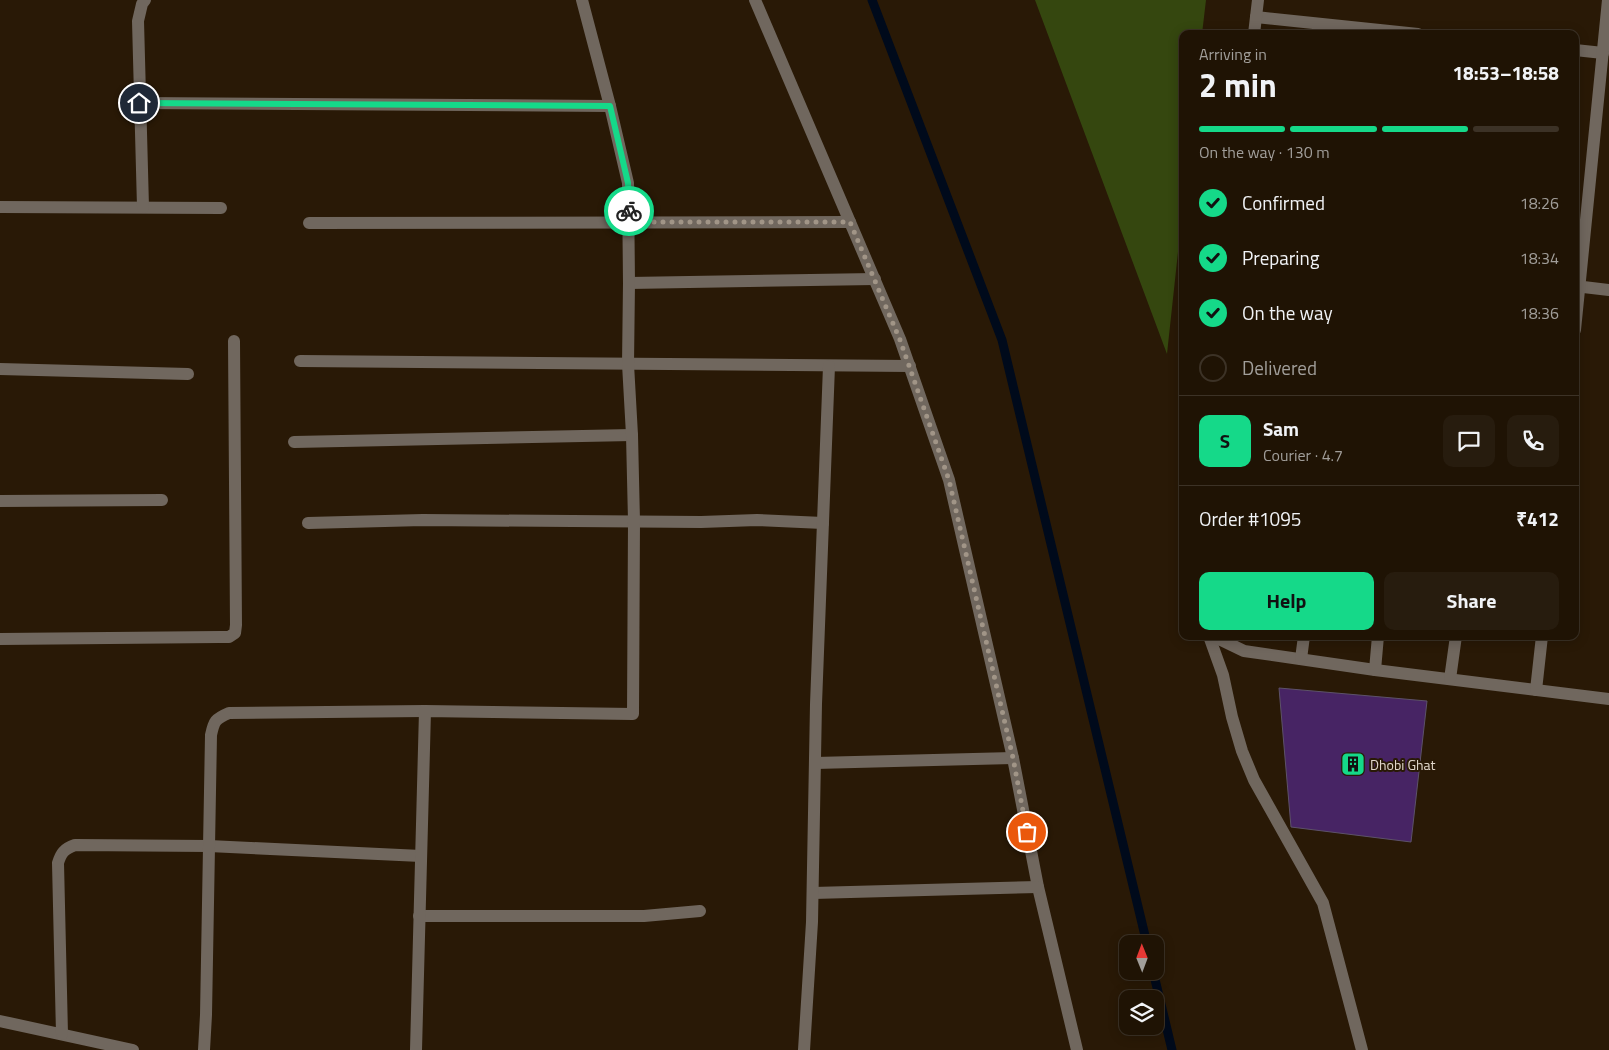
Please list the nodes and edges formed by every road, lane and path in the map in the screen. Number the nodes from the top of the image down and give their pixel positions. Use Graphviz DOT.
graph roads {
  1 [pos="145,0"];
  2 [pos="582,0"];
  3 [pos="755,0"];
  4 [pos="1258,0"];
  5 [pos="1608,0"];
  6 [pos="1256,17"];
  7 [pos="1254,30"];
  8 [pos="1358,30"];
  9 [pos="1579,50"];
  10 [pos="1602,53"];
  11 [pos="139,103"];
  12 [pos="610,106"];
  13 [pos="0,207"];
  14 [pos="143,207"];
  15 [pos="221,208"];
  16 [pos="629,222"];
  17 [pos="850,222"];
  18 [pos="309,223"];
  19 [pos="1579,267"];
  20 [pos="874,279"];
  21 [pos="630,283"];
  22 [pos="1579,286"];
  23 [pos="1609,290"];
  24 [pos="234,341"];
  25 [pos="300,361"];
  26 [pos="628,364"];
  27 [pos="829,366"];
  28 [pos="910,366"];
  29 [pos="0,369"];
  30 [pos="188,374"];
  31 [pos="632,435"];
  32 [pos="294,442"];
  33 [pos="162,500"];
  34 [pos="0,502"];
  35 [pos="634,521"];
  36 [pos="308,523"];
  37 [pos="823,523"];
  38 [pos="0,639"];
  39 [pos="1212,640"];
  40 [pos="1220,640"];
  41 [pos="1303,640"];
  42 [pos="1378,640"];
  43 [pos="1455,640"];
  44 [pos="1542,640"];
  45 [pos="1301,659"];
  46 [pos="1375,670"];
  47 [pos="1450,679"];
  48 [pos="1536,690"];
  49 [pos="1609,699"];
  50 [pos="425,711"];
  51 [pos="1013,758"];
  52 [pos="815,763"];
  53 [pos="209,846"];
  54 [pos="421,856"];
  55 [pos="1038,886"];
  56 [pos="813,894"];
  57 [pos="700,911"];
  58 [pos="419,916"];
  59 [pos="0,1020"];
  60 [pos="62,1034"];
  61 [pos="133,1050"];
  62 [pos="204,1050"];
  63 [pos="416,1050"];
  64 [pos="804,1050"];
  65 [pos="1077,1050"];
  66 [pos="1362,1050"];
  1 -- 11 [label="street"];
  2 -- 12 [label="street"];
  3 -- 17 [label="street"];
  4 -- 6 [label="street"];
  5 -- 10 [label="street"];
  6 -- 7 [label="street"];
  6 -- 8 [label="street"];
  9 -- 10 [label="street"];
  10 -- 19 [label="street"];
  11 -- 12 [label="street"];
  11 -- 14 [label="street"];
  12 -- 16 [label="street"];
  13 -- 14 [label="street"];
  14 -- 15 [label="street"];
  16 -- 17 [label="street"];
  16 -- 18 [label="street"];
  16 -- 21 [label="street"];
  17 -- 20 [label="street"];
  20 -- 21 [label="street"];
  20 -- 28 [label="street"];
  21 -- 26 [label="street"];
  22 -- 23 [label="street"];
  24 -- 38 [label="street"];
  25 -- 26 [label="street"];
  26 -- 27 [label="street"];
  26 -- 31 [label="street"];
  27 -- 28 [label="street"];
  27 -- 37 [label="street"];
  28 -- 51 [label="street"];
  29 -- 30 [label="street"];
  31 -- 32 [label="street"];
  31 -- 35 [label="street"];
  33 -- 34 [label="street"];
  35 -- 36 [label="street"];
  35 -- 37 [label="street"];
  35 -- 50 [label="street"];
  37 -- 52 [label="street"];
  39 -- 66 [label="street"];
  40 -- 45 [label="street"];
  41 -- 45 [label="street"];
  42 -- 46 [label="street"];
  43 -- 47 [label="street"];
  44 -- 48 [label="street"];
  45 -- 46 [label="street"];
  46 -- 47 [label="street"];
  47 -- 48 [label="street"];
  48 -- 49 [label="street"];
  50 -- 53 [label="street"];
  50 -- 54 [label="street"];
  51 -- 52 [label="street"];
  51 -- 55 [label="street"];
  52 -- 56 [label="street"];
  53 -- 54 [label="street"];
  53 -- 60 [label="street"];
  53 -- 62 [label="street"];
  54 -- 58 [label="street"];
  55 -- 56 [label="street"];
  55 -- 65 [label="street"];
  56 -- 64 [label="street"];
  57 -- 58 [label="street"];
  58 -- 63 [label="street"];
  59 -- 60 [label="street"];
  60 -- 61 [label="street"];
}
